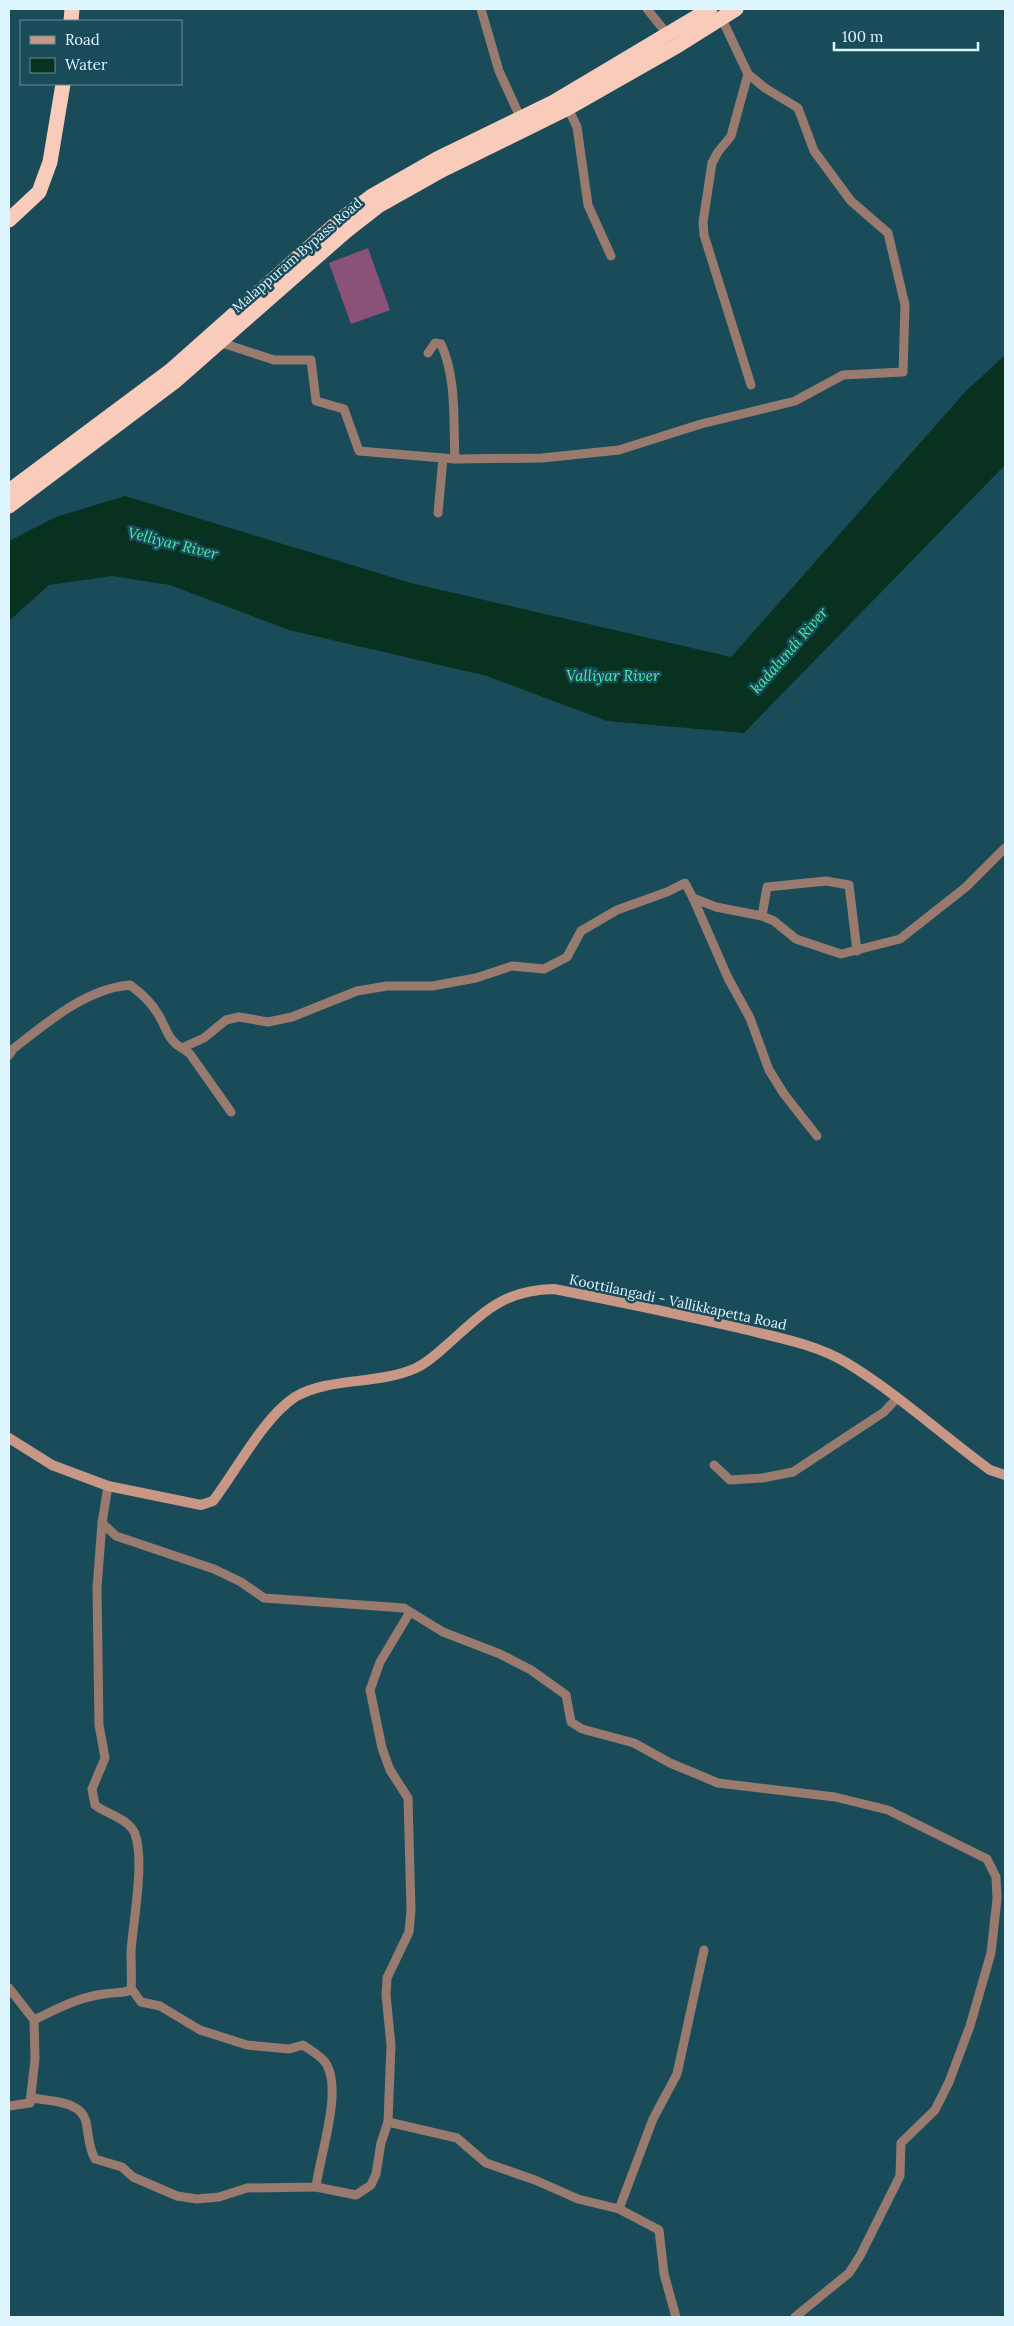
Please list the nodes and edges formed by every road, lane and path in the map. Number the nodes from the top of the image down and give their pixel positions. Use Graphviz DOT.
graph roads {
  1 [pos="480,9"];
  2 [pos="647,9"];
  3 [pos="736,9"];
  4 [pos="715,13"];
  5 [pos="668,35"];
  6 [pos="748,74"];
  7 [pos="64,85"];
  8 [pos="568,108"];
  9 [pos="521,119"];
  10 [pos="9,220"];
  11 [pos="611,256"];
  12 [pos="222,342"];
  13 [pos="428,354"];
  14 [pos="751,385"];
  15 [pos="443,458"];
  16 [pos="456,459"];
  17 [pos="9,491"];
  18 [pos="9,506"];
  19 [pos="438,513"];
  20 [pos="1005,848"];
  21 [pos="693,898"];
  22 [pos="762,916"];
  23 [pos="857,951"];
  24 [pos="182,1048"];
  25 [pos="9,1055"];
  26 [pos="231,1112"];
  27 [pos="817,1136"];
  28 [pos="897,1398"];
  29 [pos="9,1438"];
  30 [pos="714,1464"];
  31 [pos="1005,1475"];
  32 [pos="108,1486"];
  33 [pos="102,1523"];
  34 [pos="410,1612"];
  35 [pos="1001,1877"];
  36 [pos="704,1950"];
  37 [pos="9,1988"];
  38 [pos="131,1988"];
  39 [pos="34,2020"];
  40 [pos="32,2098"];
  41 [pos="9,2106"];
  42 [pos="388,2122"];
  43 [pos="316,2187"];
  44 [pos="619,2209"];
  45 [pos="676,2317"];
  46 [pos="794,2317"];
  1 -- 9 [label="street"];
  2 -- 5 [label="street"];
  3 -- 4 [label="highway, Malappuram Bypass Road"];
  4 -- 5 [label="highway, Malappuram Bypass Road"];
  4 -- 6 [label="street"];
  4 -- 8 [label="highway, Malappuram Bypass Road"];
  5 -- 9 [label="highway, Malappuram Bypass Road"];
  6 -- 14 [label="street"];
  6 -- 16 [label="street"];
  7 -- 10 [label="highway"];
  8 -- 11 [label="street"];
  8 -- 12 [label="highway, Malappuram Bypass Road"];
  9 -- 17 [label="highway, Malappuram Bypass Road"];
  12 -- 15 [label="street"];
  12 -- 18 [label="highway, Malappuram Bypass Road"];
  13 -- 16 [label="street"];
  15 -- 16 [label="street"];
  15 -- 19 [label="street"];
  20 -- 23 [label="street"];
  21 -- 22 [label="street"];
  21 -- 24 [label="street"];
  21 -- 27 [label="street"];
  22 -- 23 [label="street"];
  22 -- 23 [label="street"];
  24 -- 25 [label="street"];
  24 -- 26 [label="street"];
  28 -- 30 [label="street"];
  28 -- 31 [label="main road, Koottilangadi - Vallikkapetta Road"];
  28 -- 32 [label="main road, Koottilangadi - Vallikkapetta Road"];
  29 -- 32 [label="main road, Koottilangadi - Vallikkapetta Road"];
  32 -- 33 [label="street"];
  33 -- 34 [label="street"];
  33 -- 38 [label="street"];
  34 -- 35 [label="street"];
  34 -- 42 [label="street"];
  35 -- 46 [label="street"];
  36 -- 44 [label="street"];
  37 -- 39 [label="street"];
  38 -- 39 [label="street"];
  38 -- 43 [label="street"];
  39 -- 40 [label="street"];
  40 -- 41 [label="street"];
  40 -- 43 [label="street"];
  42 -- 43 [label="street"];
  42 -- 44 [label="street"];
  44 -- 45 [label="street"];
}
